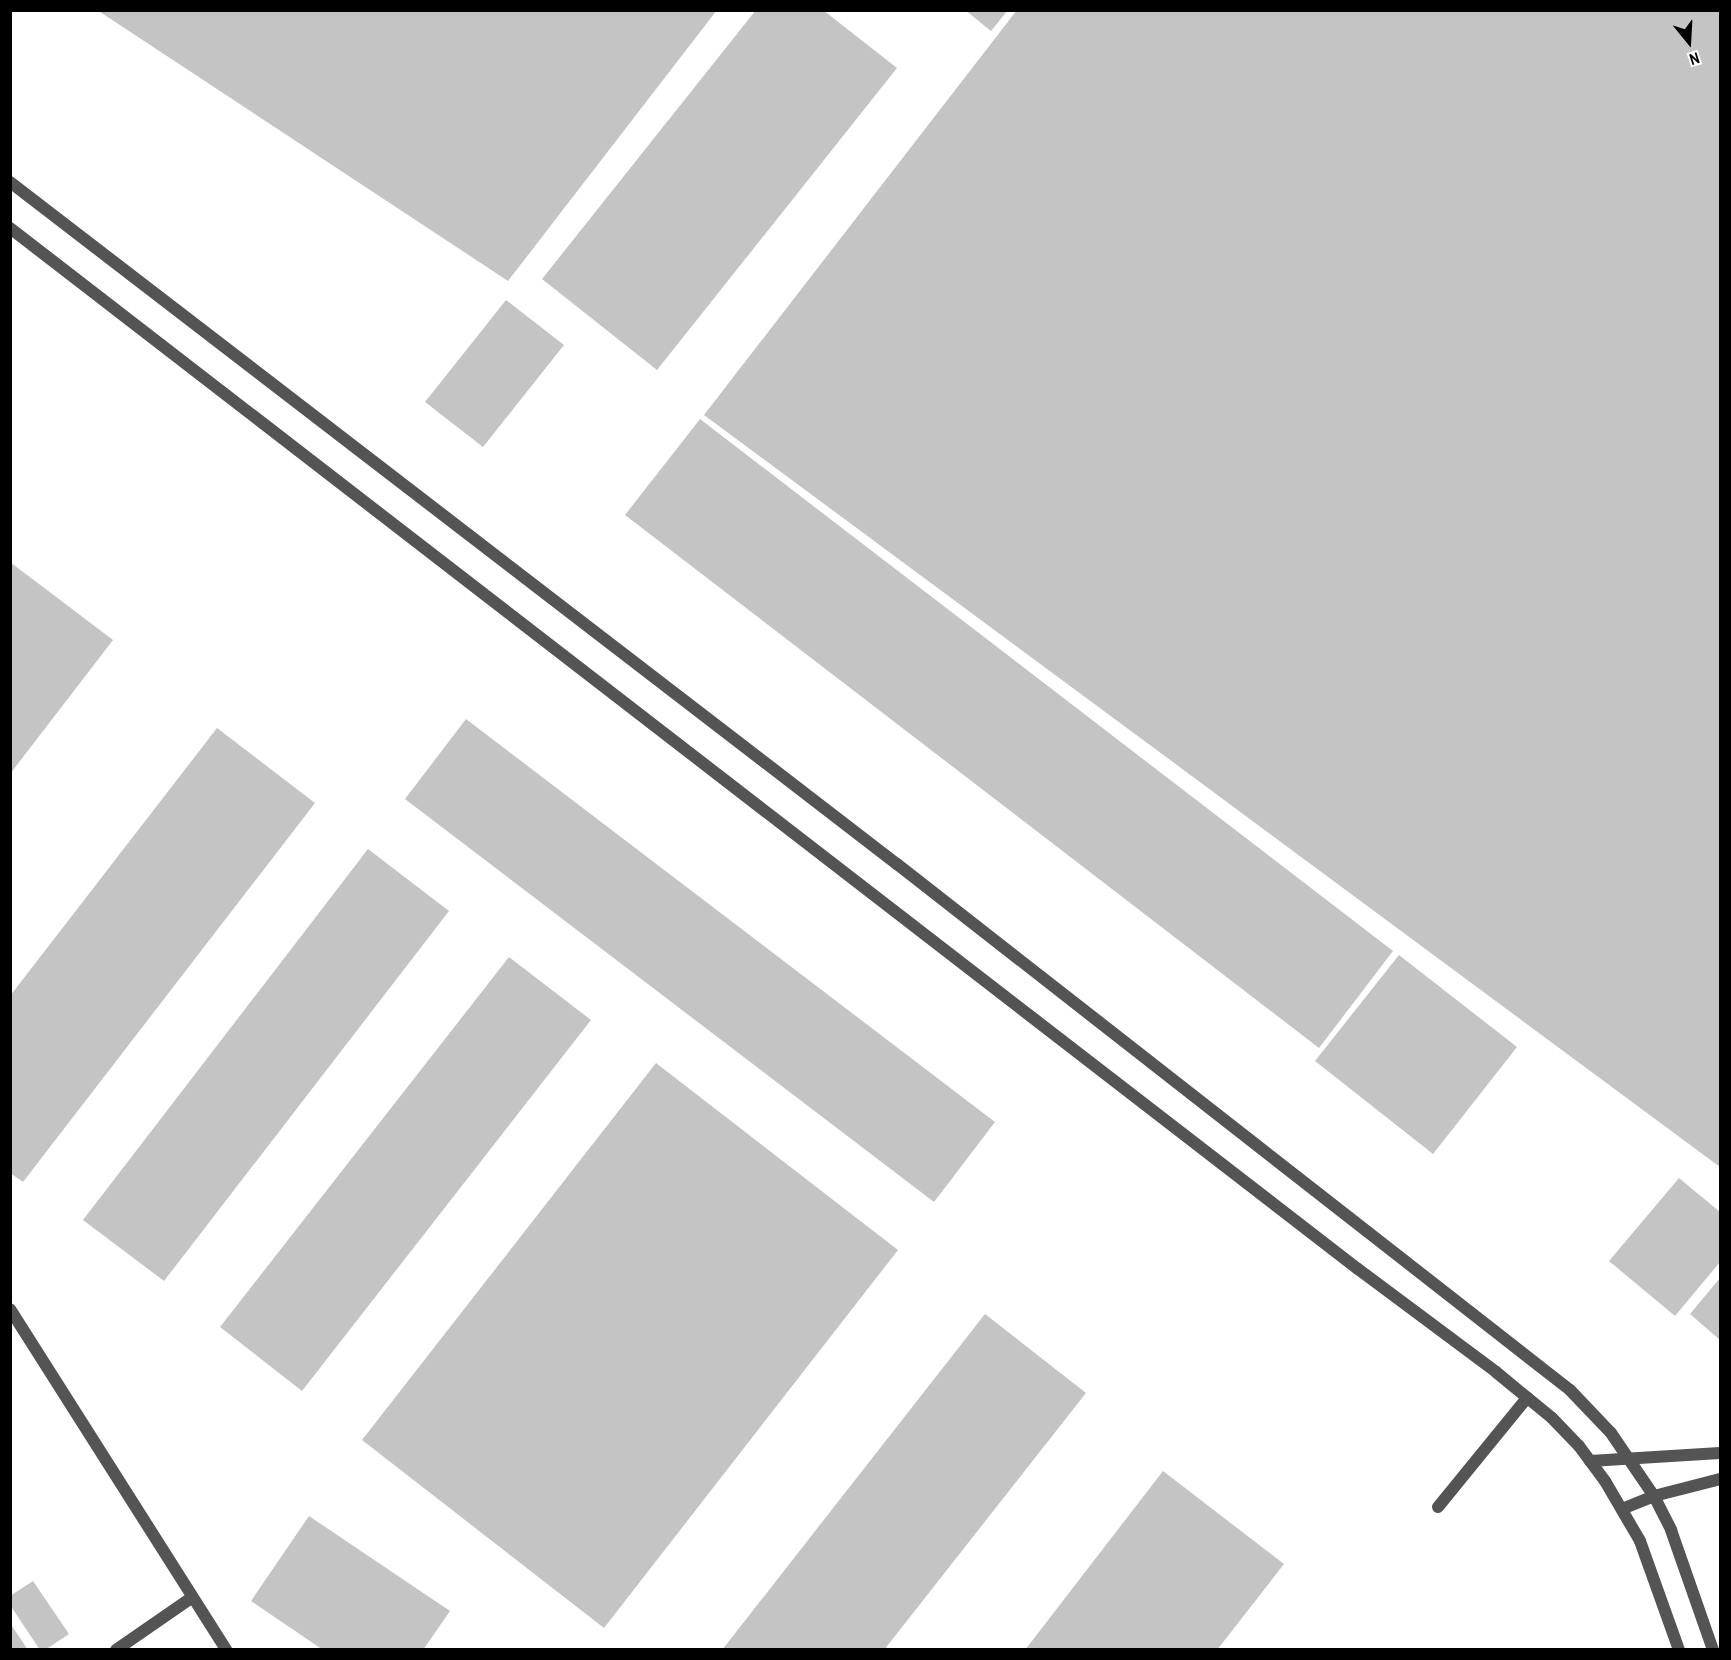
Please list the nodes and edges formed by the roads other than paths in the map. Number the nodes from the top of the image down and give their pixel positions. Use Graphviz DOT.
graph roads {
  1 [pos="10,182"];
  2 [pos="10,228"];
  3 [pos="10,1309"];
  4 [pos="1527,1398"];
  5 [pos="1720,1453"];
  6 [pos="1631,1459"];
  7 [pos="1590,1461"];
  8 [pos="1720,1479"];
  9 [pos="1654,1496"];
  10 [pos="1438,1507"];
  11 [pos="1622,1509"];
  12 [pos="191,1598"];
  13 [pos="116,1650"];
  14 [pos="226,1650"];
  15 [pos="1679,1650"];
  16 [pos="1713,1650"];
  1 -- 6 [label="street"];
  2 -- 4 [label="street"];
  3 -- 12 [label="street"];
  4 -- 7 [label="street"];
  4 -- 10 [label="street"];
  5 -- 6 [label="street"];
  6 -- 7 [label="street"];
  6 -- 9 [label="street"];
  7 -- 11 [label="street"];
  8 -- 9 [label="street"];
  9 -- 11 [label="street"];
  9 -- 16 [label="street"];
  11 -- 15 [label="street"];
  12 -- 13 [label="street"];
  12 -- 14 [label="street"];
}
